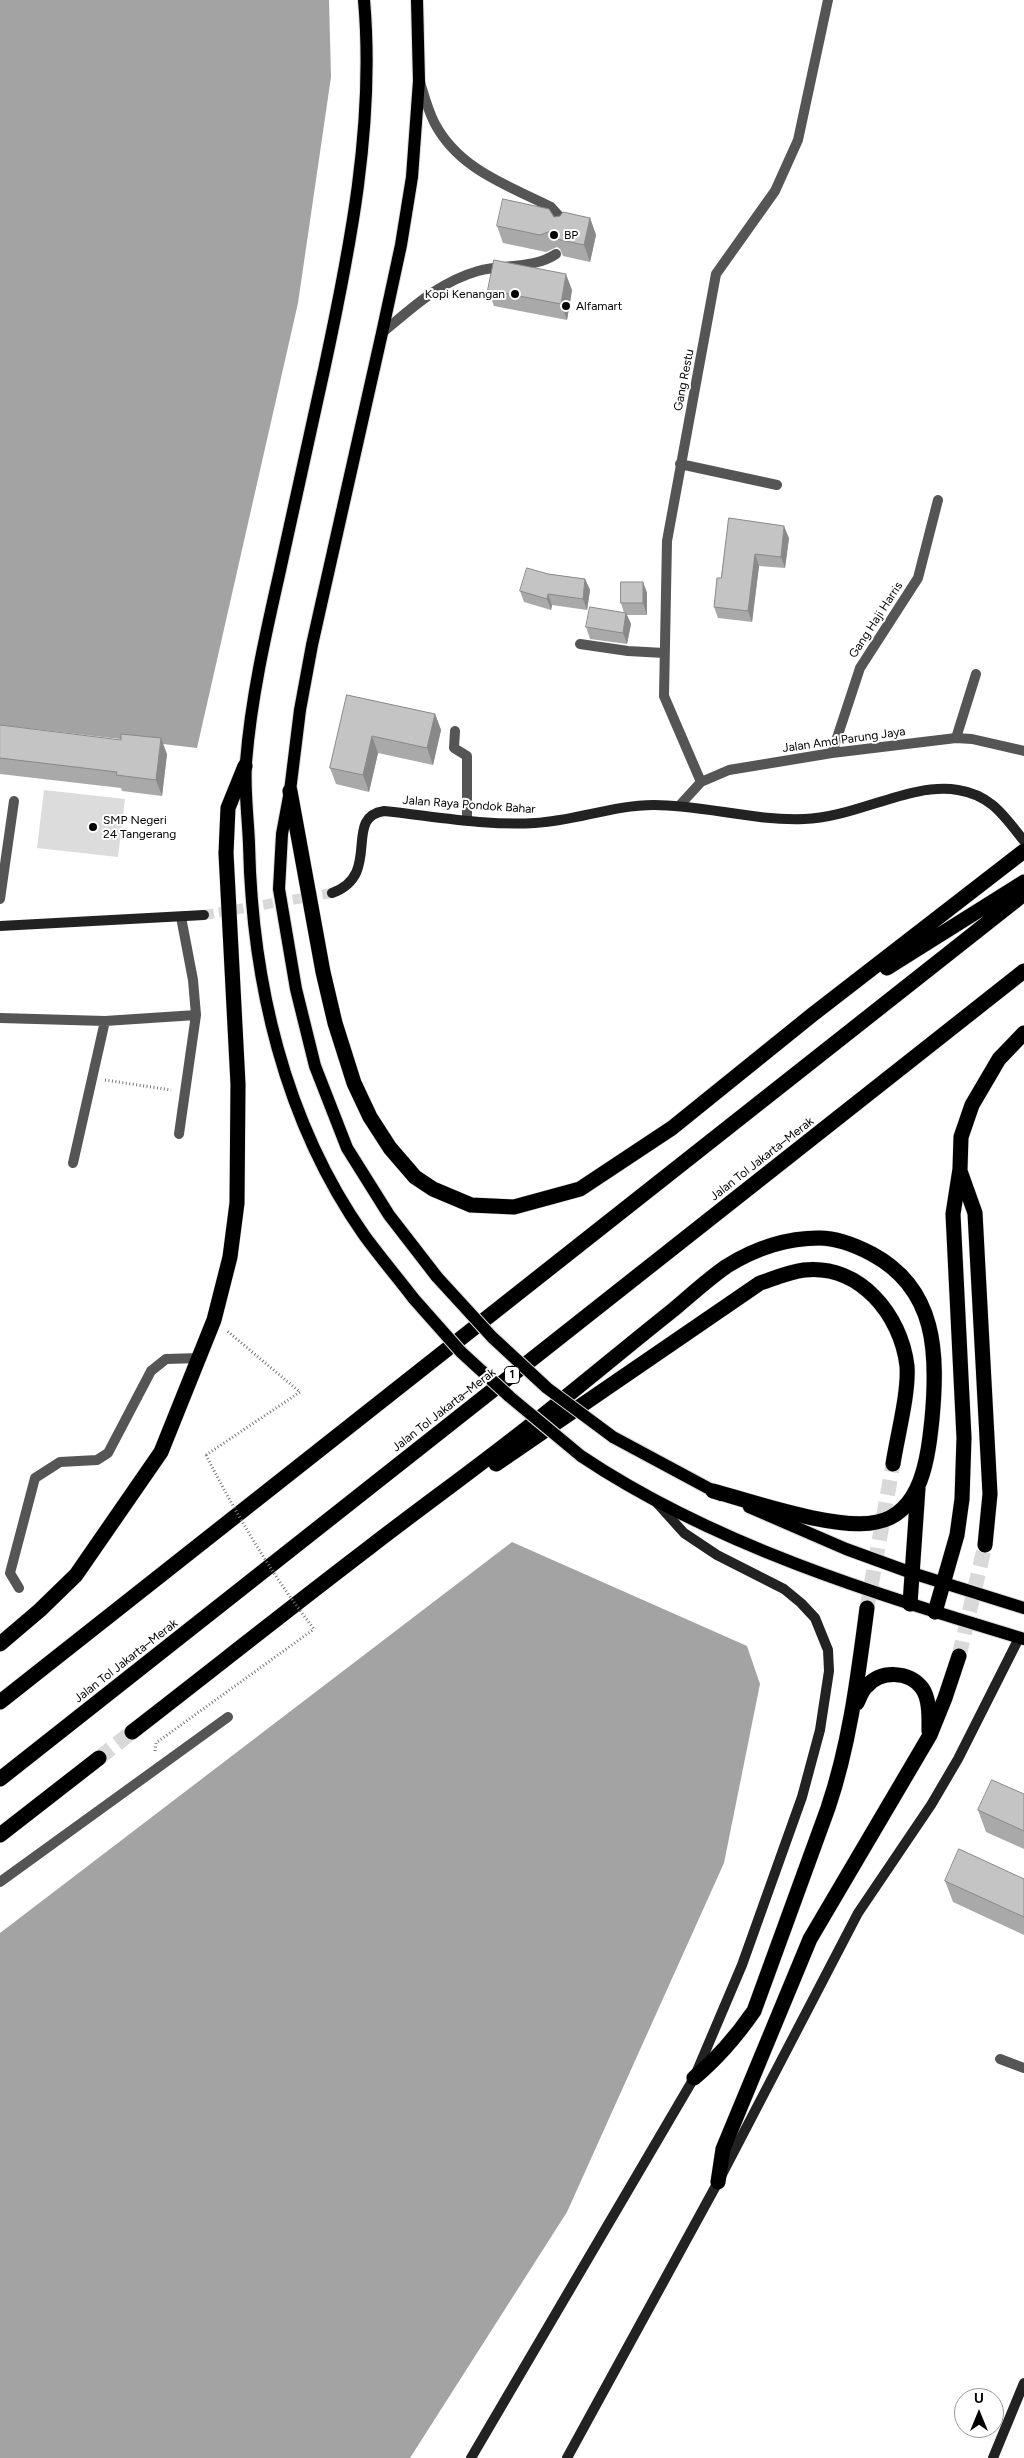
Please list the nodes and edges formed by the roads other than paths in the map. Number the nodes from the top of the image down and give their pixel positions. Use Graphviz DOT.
graph roads {
  1 [pos="364,0"];
  2 [pos="417,0"];
  3 [pos="828,0"];
  4 [pos="419,81"];
  5 [pos="562,227"];
  6 [pos="556,254"];
  7 [pos="382,333"];
  8 [pos="680,464"];
  9 [pos="777,485"];
  10 [pos="938,500"];
  11 [pos="580,644"];
  12 [pos="664,652"];
  13 [pos="976,674"];
  14 [pos="455,731"];
  15 [pos="956,738"];
  16 [pos="1024,751"];
  17 [pos="832,753"];
  18 [pos="245,766"];
  19 [pos="701,782"];
  20 [pos="290,791"];
  21 [pos="14,802"];
  22 [pos="680,805"];
  23 [pos="467,819"];
  24 [pos="1024,841"];
  25 [pos="1024,851"];
  26 [pos="1024,882"];
  27 [pos="332,893"];
  28 [pos="1024,894"];
  29 [pos="0,899"];
  30 [pos="204,915"];
  31 [pos="181,917"];
  32 [pos="0,926"];
  33 [pos="1024,971"];
  34 [pos="196,1015"];
  35 [pos="812,1015"];
  36 [pos="0,1018"];
  37 [pos="105,1021"];
  38 [pos="1024,1033"];
  39 [pos="179,1134"];
  40 [pos="73,1162"];
  41 [pos="960,1170"];
  42 [pos="200,1358"];
  43 [pos="893,1464"];
  44 [pos="918,1488"];
  45 [pos="713,1491"];
  46 [pos="655,1501"];
  47 [pos="985,1545"];
  48 [pos="372,1546"];
  49 [pos="912,1573"];
  50 [pos="945,1583"];
  51 [pos="19,1588"];
  52 [pos="910,1604"];
  53 [pos="867,1608"];
  54 [pos="1024,1608"];
  55 [pos="935,1612"];
  56 [pos="1022,1639"];
  57 [pos="0,1644"];
  58 [pos="959,1656"];
  59 [pos="0,1702"];
  60 [pos="854,1708"];
  61 [pos="228,1717"];
  62 [pos="132,1732"];
  63 [pos="930,1735"];
  64 [pos="99,1758"];
  65 [pos="0,1779"];
  66 [pos="0,1835"];
  67 [pos="0,1882"];
  68 [pos="1000,2059"];
  69 [pos="1024,2068"];
  70 [pos="694,2078"];
  71 [pos="718,2182"];
  72 [pos="1024,2383"];
  73 [pos="471,2458"];
  74 [pos="567,2458"];
  75 [pos="992,2458"];
  1 -- 18 [label="main road"];
  2 -- 4 [label="main road"];
  3 -- 8 [label="street, Gang Restu"];
  4 -- 5 [label="street"];
  4 -- 7 [label="main road"];
  6 -- 7 [label="street"];
  7 -- 20 [label="main road"];
  8 -- 9 [label="street"];
  8 -- 12 [label="street, Gang Restu"];
  10 -- 17 [label="street, Gang Haji Harris"];
  11 -- 12 [label="street"];
  12 -- 19 [label="street, Gang Restu"];
  13 -- 15 [label="street"];
  14 -- 23 [label="street"];
  15 -- 16 [label="street, Jalan Amd Parung Jaya"];
  15 -- 17 [label="street, Jalan Amd Parung Jaya"];
  17 -- 19 [label="street, Jalan Amd Parung Jaya"];
  18 -- 42 [label="highway"];
  18 -- 46 [label="main road, bridge"];
  19 -- 22 [label="street, Jalan Amd Parung Jaya"];
  20 -- 35 [label="highway"];
  20 -- 45 [label="main road, bridge"];
  21 -- 29 [label="street"];
  22 -- 23 [label="street, Jalan Raya Pondok Bahar"];
  22 -- 24 [label="street, Jalan Raya Pondok Bahar"];
  23 -- 27 [label="street, Jalan Raya Pondok Bahar"];
  25 -- 35 [label="highway"];
  26 -- 35 [label="highway"];
  28 -- 59 [label="highway"];
  30 -- 31 [label="street"];
  31 -- 32 [label="street"];
  31 -- 34 [label="street"];
  33 -- 65 [label="highway, Jalan Tol Jakarta–Merak / 1"];
  34 -- 37 [label="street"];
  34 -- 39 [label="street"];
  36 -- 37 [label="street"];
  37 -- 40 [label="street"];
  38 -- 41 [label="highway"];
  41 -- 47 [label="highway"];
  41 -- 50 [label="highway"];
  42 -- 51 [label="street"];
  42 -- 57 [label="highway"];
  43 -- 48 [label="highway"];
  44 -- 45 [label="highway"];
  44 -- 48 [label="highway"];
  44 -- 49 [label="highway"];
  45 -- 49 [label="main road"];
  46 -- 52 [label="main road"];
  46 -- 70 [label="street"];
  48 -- 62 [label="highway"];
  49 -- 50 [label="main road"];
  49 -- 52 [label="highway"];
  50 -- 54 [label="main road"];
  50 -- 55 [label="highway"];
  52 -- 55 [label="main road"];
  53 -- 60 [label="highway"];
  55 -- 56 [label="main road"];
  56 -- 71 [label="street"];
  58 -- 63 [label="highway"];
  60 -- 63 [label="highway"];
  60 -- 70 [label="highway"];
  61 -- 67 [label="street"];
  63 -- 71 [label="highway"];
  64 -- 66 [label="highway"];
  68 -- 69 [label="street"];
  70 -- 73 [label="street"];
  71 -- 74 [label="street"];
  72 -- 75 [label="street"];
}
